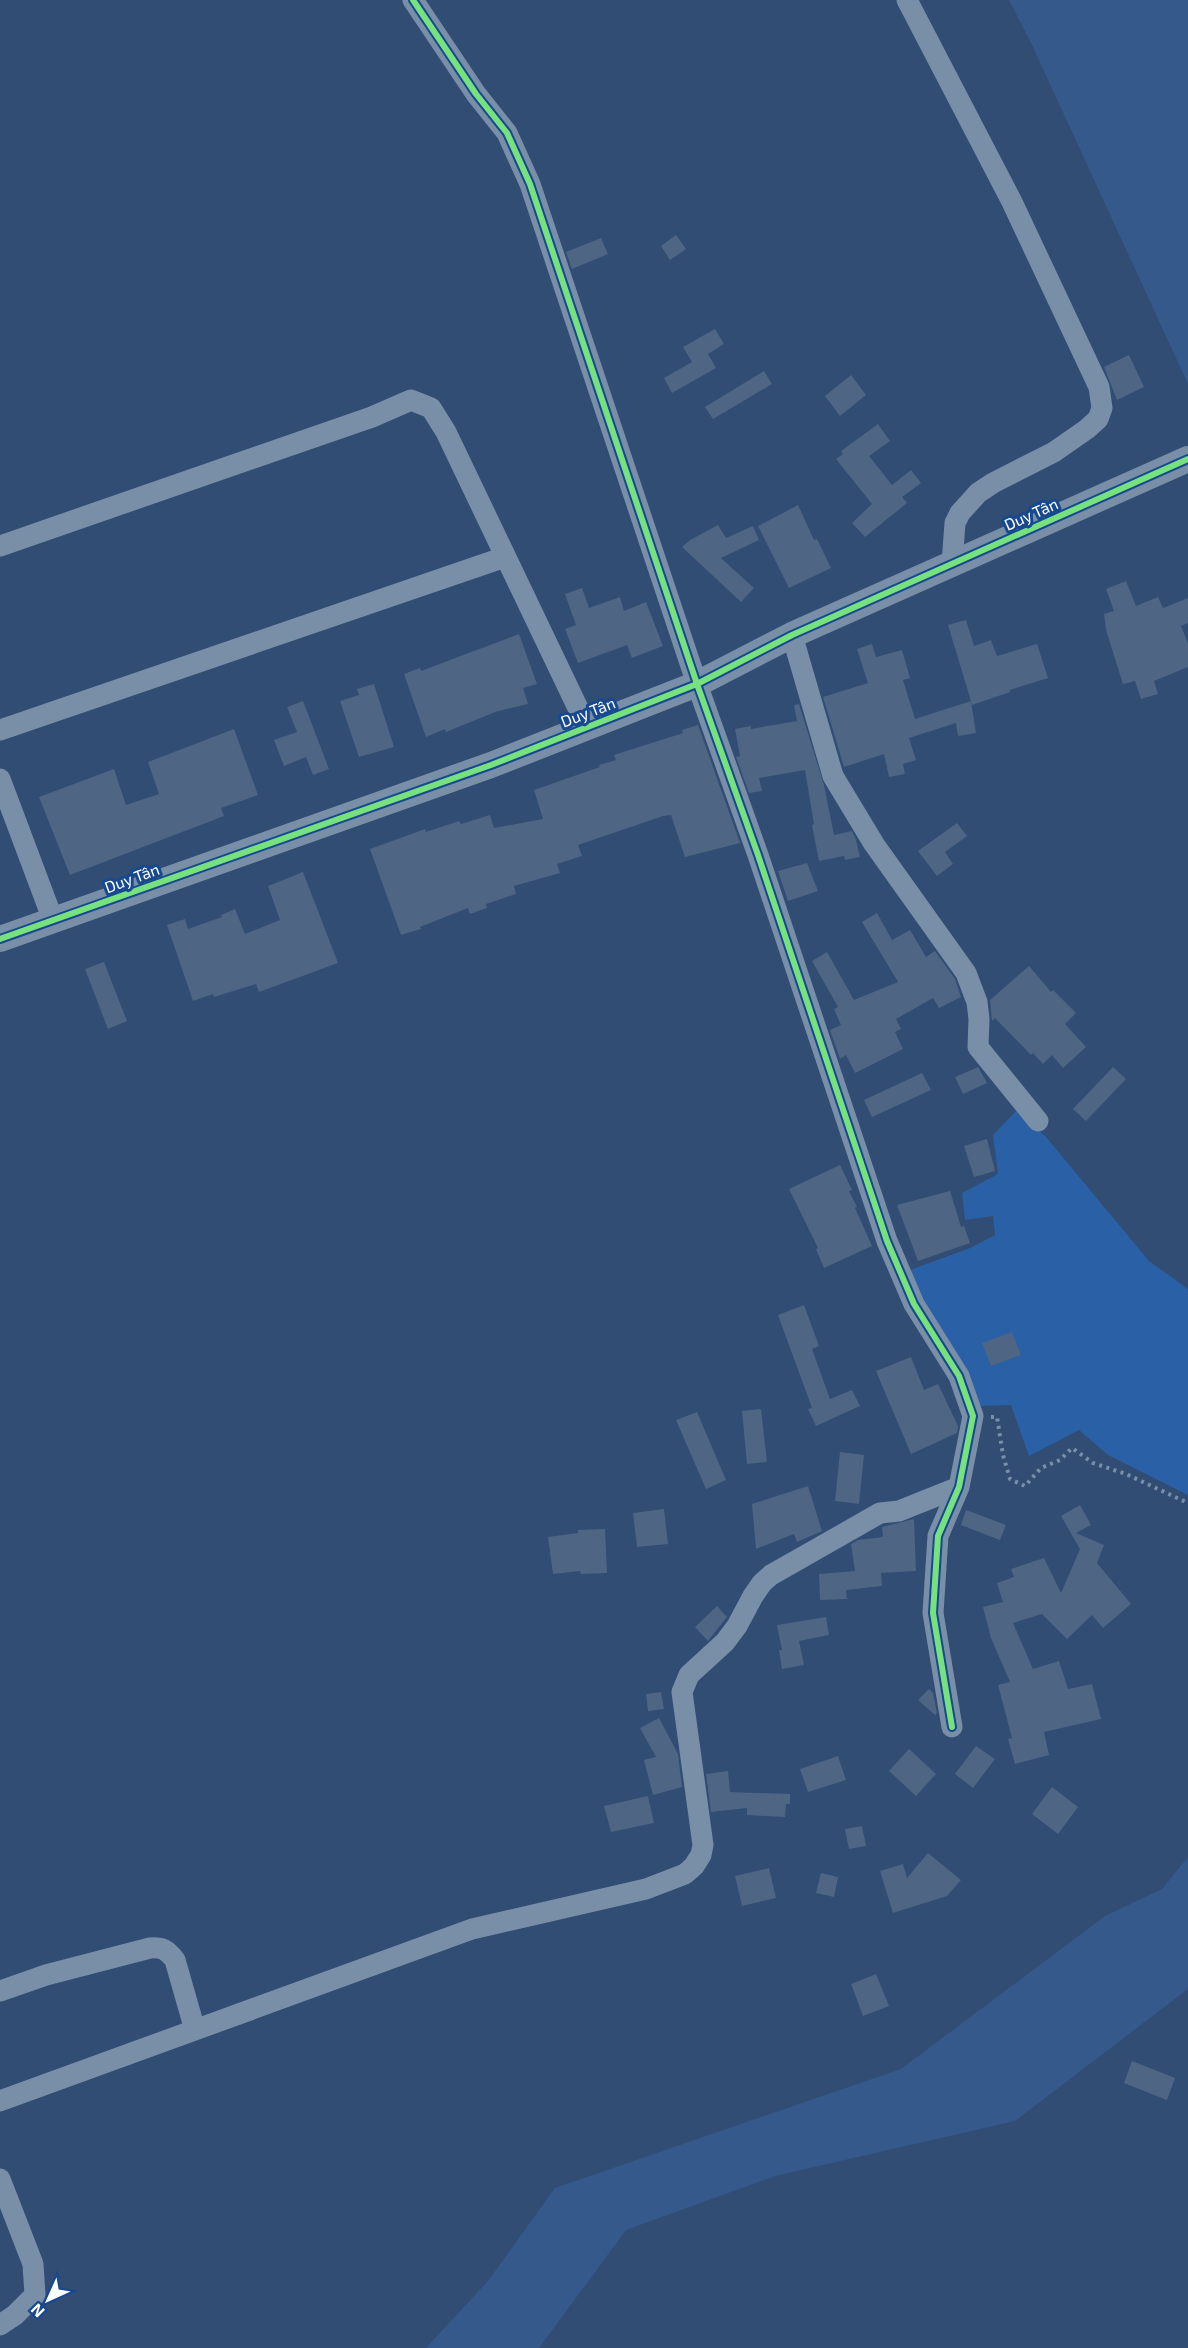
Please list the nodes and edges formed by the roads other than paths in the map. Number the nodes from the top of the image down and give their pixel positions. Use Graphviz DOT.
graph roads {
  1 [pos="413,0"];
  2 [pos="907,0"];
  3 [pos="1179,463"];
  4 [pos="0,546"];
  5 [pos="506,557"];
  6 [pos="952,564"];
  7 [pos="792,635"];
  8 [pos="697,684"];
  9 [pos="586,727"];
  10 [pos="0,730"];
  11 [pos="0,779"];
  12 [pos="53,920"];
  13 [pos="0,939"];
  14 [pos="1038,1121"];
  15 [pos="959,1487"];
  16 [pos="952,1727"];
  17 [pos="0,1991"];
  18 [pos="195,2030"];
  19 [pos="0,2101"];
  20 [pos="0,2179"];
  21 [pos="0,2325"];
  1 -- 8 [label="street"];
  2 -- 6 [label="street"];
  3 -- 6 [label="street, Duy Tân"];
  4 -- 5 [label="street"];
  5 -- 9 [label="street"];
  5 -- 10 [label="street"];
  6 -- 7 [label="street, Duy Tân"];
  7 -- 8 [label="street, Duy Tân"];
  7 -- 14 [label="street"];
  8 -- 9 [label="street, Duy Tân"];
  8 -- 15 [label="street"];
  9 -- 12 [label="street, Duy Tân"];
  11 -- 12 [label="street"];
  12 -- 13 [label="street, Duy Tân"];
  15 -- 16 [label="street"];
  15 -- 18 [label="street"];
  17 -- 18 [label="street"];
  18 -- 19 [label="street"];
  20 -- 21 [label="street"];
}
